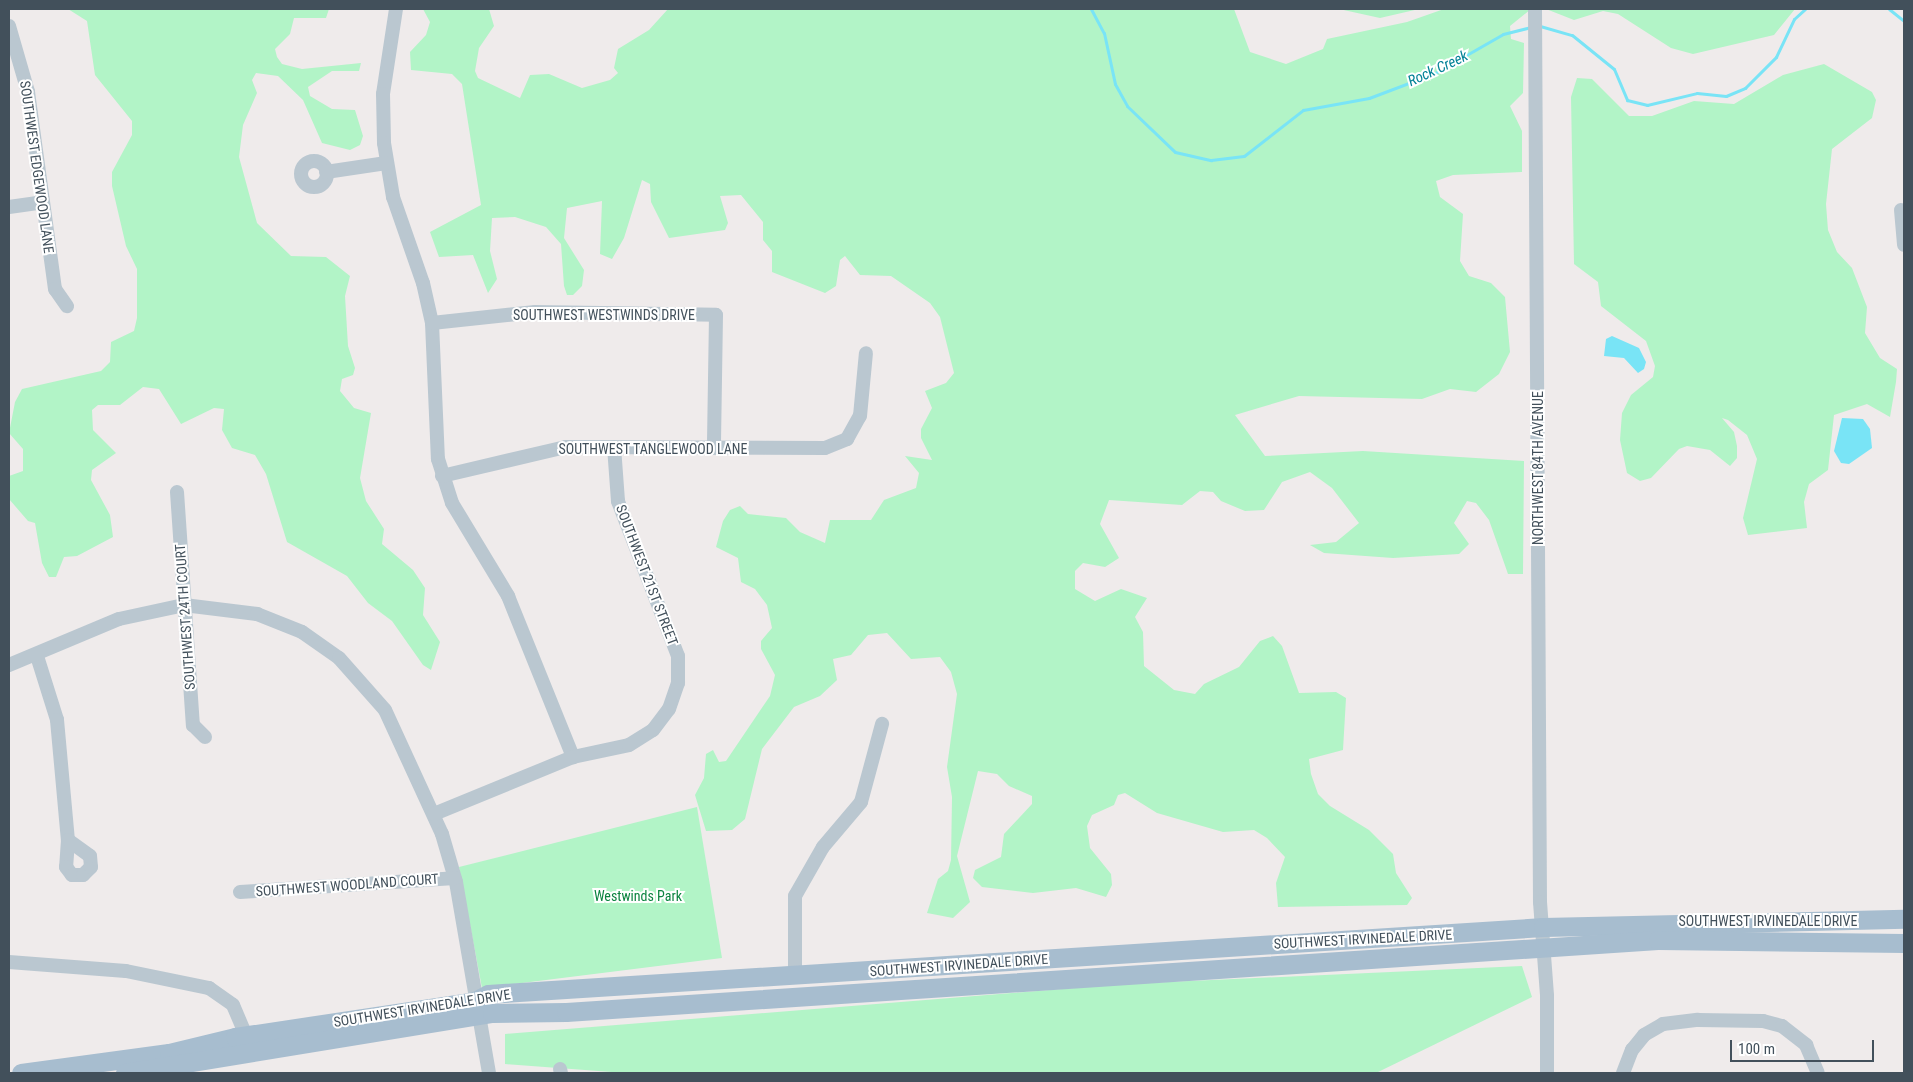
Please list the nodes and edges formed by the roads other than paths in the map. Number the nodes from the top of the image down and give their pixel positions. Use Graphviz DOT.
graph roads {
  1 [pos="396,9"];
  2 [pos="1535,12"];
  3 [pos="9,26"];
  4 [pos="15,63"];
  5 [pos="386,163"];
  6 [pos="326,172"];
  7 [pos="43,202"];
  8 [pos="9,208"];
  9 [pos="1901,210"];
  10 [pos="1904,245"];
  11 [pos="66,306"];
  12 [pos="432,322"];
  13 [pos="866,353"];
  14 [pos="614,447"];
  15 [pos="714,448"];
  16 [pos="442,476"];
  17 [pos="177,492"];
  18 [pos="184,605"];
  19 [pos="37,656"];
  20 [pos="9,665"];
  21 [pos="882,724"];
  22 [pos="205,737"];
  23 [pos="573,757"];
  24 [pos="434,814"];
  25 [pos="68,840"];
  26 [pos="454,878"];
  27 [pos="240,892"];
  28 [pos="1904,919"];
  29 [pos="1543,927"];
  30 [pos="1904,943"];
  31 [pos="1544,948"];
  32 [pos="9,962"];
  33 [pos="996,963"];
  34 [pos="795,976"];
  35 [pos="997,983"];
  36 [pos="477,1010"];
  37 [pos="246,1035"];
  38 [pos="21,1073"];
  39 [pos="125,1073"];
  40 [pos="489,1073"];
  41 [pos="1547,1073"];
  42 [pos="1623,1073"];
  43 [pos="1818,1073"];
  1 -- 5 [label="street"];
  2 -- 29 [label="street, NORTHWEST 84TH AVENUE"];
  3 -- 4 [label="street, SOUTHWEST EDGEWOOD LANE"];
  4 -- 7 [label="street, SOUTHWEST EDGEWOOD LANE"];
  5 -- 6 [label="street"];
  5 -- 12 [label="street"];
  7 -- 8 [label="street"];
  7 -- 11 [label="street, SOUTHWEST EDGEWOOD LANE"];
  9 -- 10 [label="street"];
  12 -- 15 [label="street, SOUTHWEST WESTWINDS DRIVE"];
  12 -- 16 [label="street"];
  13 -- 15 [label="street, SOUTHWEST TANGLEWOOD LANE"];
  14 -- 15 [label="street, SOUTHWEST TANGLEWOOD LANE"];
  14 -- 16 [label="street, SOUTHWEST TANGLEWOOD LANE"];
  14 -- 23 [label="street, SOUTHWEST 21ST STREET"];
  16 -- 23 [label="street"];
  17 -- 18 [label="street, SOUTHWEST 24TH COURT"];
  18 -- 19 [label="street"];
  18 -- 22 [label="street, SOUTHWEST 24TH COURT"];
  18 -- 24 [label="street"];
  19 -- 20 [label="street"];
  19 -- 25 [label="street"];
  21 -- 34 [label="street"];
  23 -- 24 [label="street, SOUTHWEST 21ST STREET"];
  24 -- 26 [label="street"];
  26 -- 27 [label="street, SOUTHWEST WOODLAND COURT"];
  26 -- 36 [label="street"];
  28 -- 29 [label="main road, SOUTHWEST IRVINEDALE DRIVE"];
  29 -- 31 [label="street, NORTHWEST 84TH AVENUE"];
  29 -- 33 [label="main road, SOUTHWEST IRVINEDALE DRIVE"];
  30 -- 31 [label="main road, SOUTHWEST IRVINEDALE DRIVE"];
  31 -- 35 [label="main road, SOUTHWEST IRVINEDALE DRIVE"];
  31 -- 41 [label="street, NORTHWEST 84TH AVENUE"];
  32 -- 37 [label="street"];
  33 -- 34 [label="main road, SOUTHWEST IRVINEDALE DRIVE"];
  33 -- 35 [label="main road"];
  34 -- 36 [label="main road, SOUTHWEST IRVINEDALE DRIVE"];
  35 -- 36 [label="main road, SOUTHWEST IRVINEDALE DRIVE"];
  36 -- 37 [label="main road, SOUTHWEST IRVINEDALE DRIVE"];
  36 -- 39 [label="main road, SOUTHWEST IRVINEDALE DRIVE"];
  36 -- 40 [label="street"];
  37 -- 38 [label="main road, SOUTHWEST IRVINEDALE DRIVE"];
  42 -- 43 [label="street"];
}
